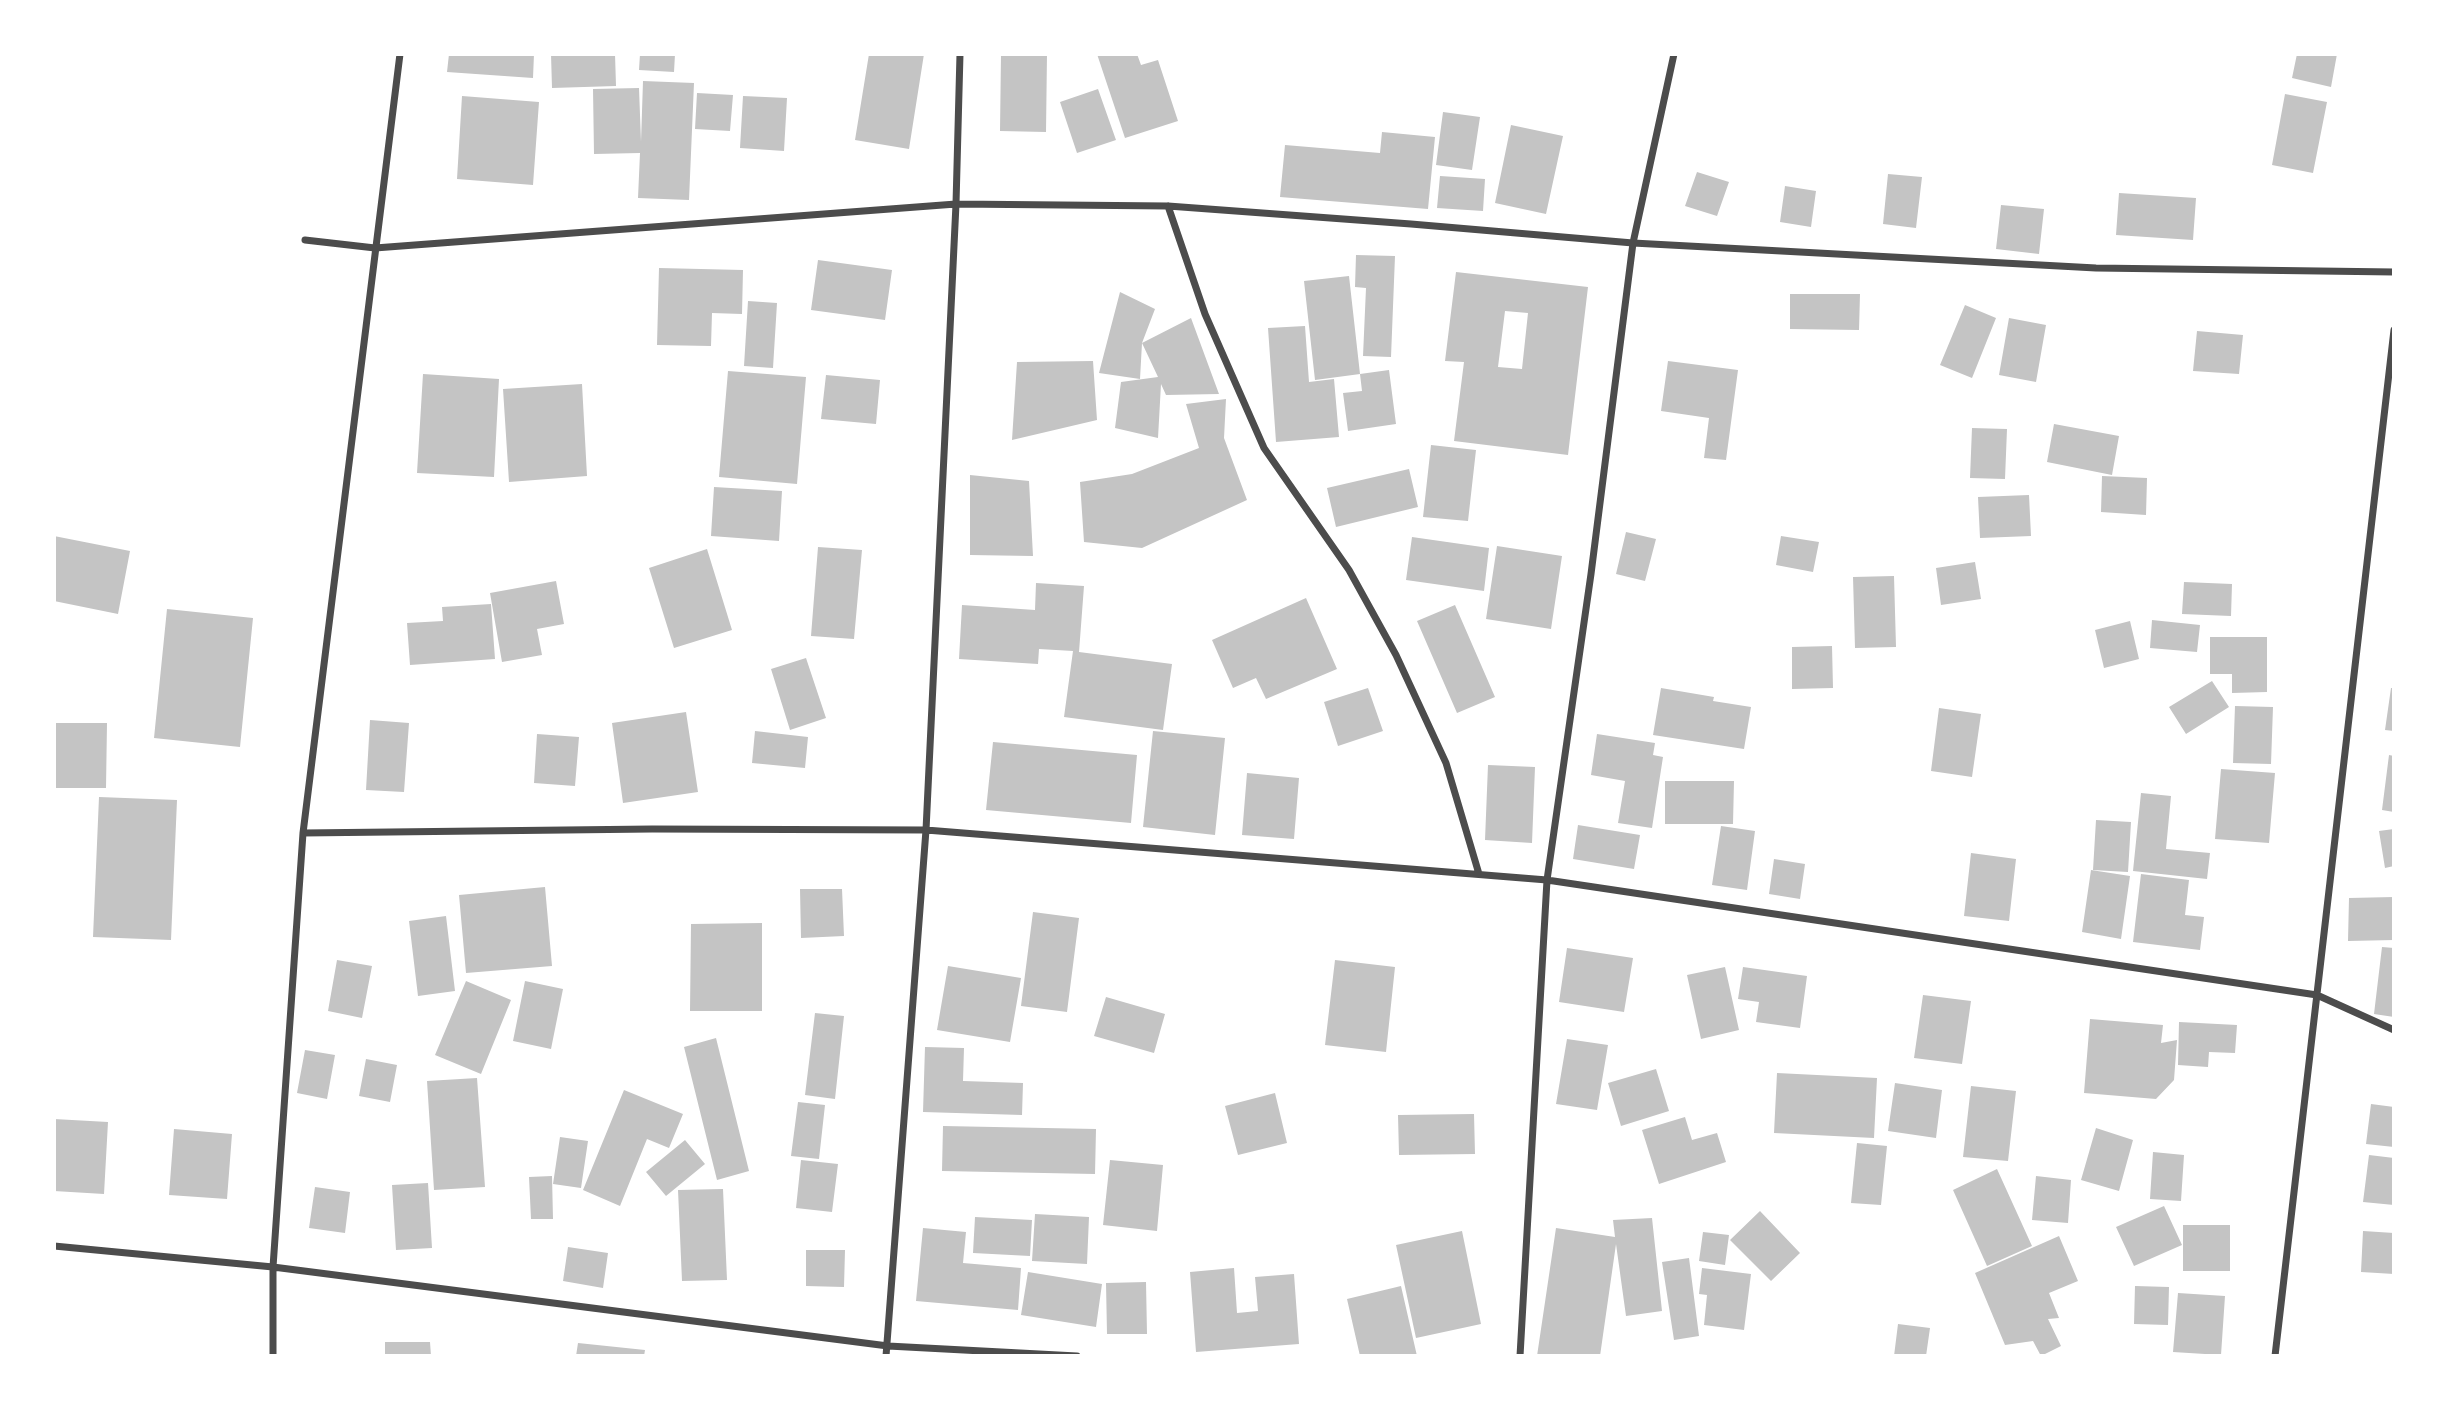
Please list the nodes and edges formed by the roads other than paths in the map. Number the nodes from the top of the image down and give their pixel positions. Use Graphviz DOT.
graph roads {
  1 [pos="400,54"];
  2 [pos="960,54"];
  3 [pos="1674,54"];
  4 [pos="956,204"];
  5 [pos="1168,206"];
  6 [pos="305,240"];
  7 [pos="1633,243"];
  8 [pos="375,248"];
  9 [pos="2394,272"];
  10 [pos="2394,330"];
  11 [pos="926,830"];
  12 [pos="303,833"];
  13 [pos="1479,874"];
  14 [pos="1547,880"];
  15 [pos="2317,995"];
  16 [pos="2394,1030"];
  17 [pos="54,1245"];
  18 [pos="273,1267"];
  19 [pos="888,1346"];
  20 [pos="273,1356"];
  21 [pos="886,1356"];
  22 [pos="1077,1356"];
  23 [pos="1520,1356"];
  24 [pos="2275,1356"];
  1 -- 8 [label="street"];
  2 -- 4 [label="street"];
  3 -- 7 [label="street"];
  4 -- 5 [label="street"];
  4 -- 8 [label="street"];
  4 -- 11 [label="street"];
  5 -- 7 [label="street"];
  5 -- 13 [label="street"];
  6 -- 8 [label="street"];
  7 -- 9 [label="street"];
  7 -- 14 [label="street"];
  8 -- 12 [label="street"];
  10 -- 15 [label="street"];
  11 -- 12 [label="street"];
  11 -- 13 [label="street"];
  11 -- 19 [label="street"];
  12 -- 18 [label="street"];
  13 -- 14 [label="street"];
  14 -- 15 [label="street"];
  14 -- 23 [label="street"];
  15 -- 16 [label="street"];
  15 -- 24 [label="street"];
  17 -- 18 [label="street"];
  18 -- 19 [label="street"];
  18 -- 20 [label="street"];
  19 -- 21 [label="street"];
  19 -- 22 [label="street"];
}
